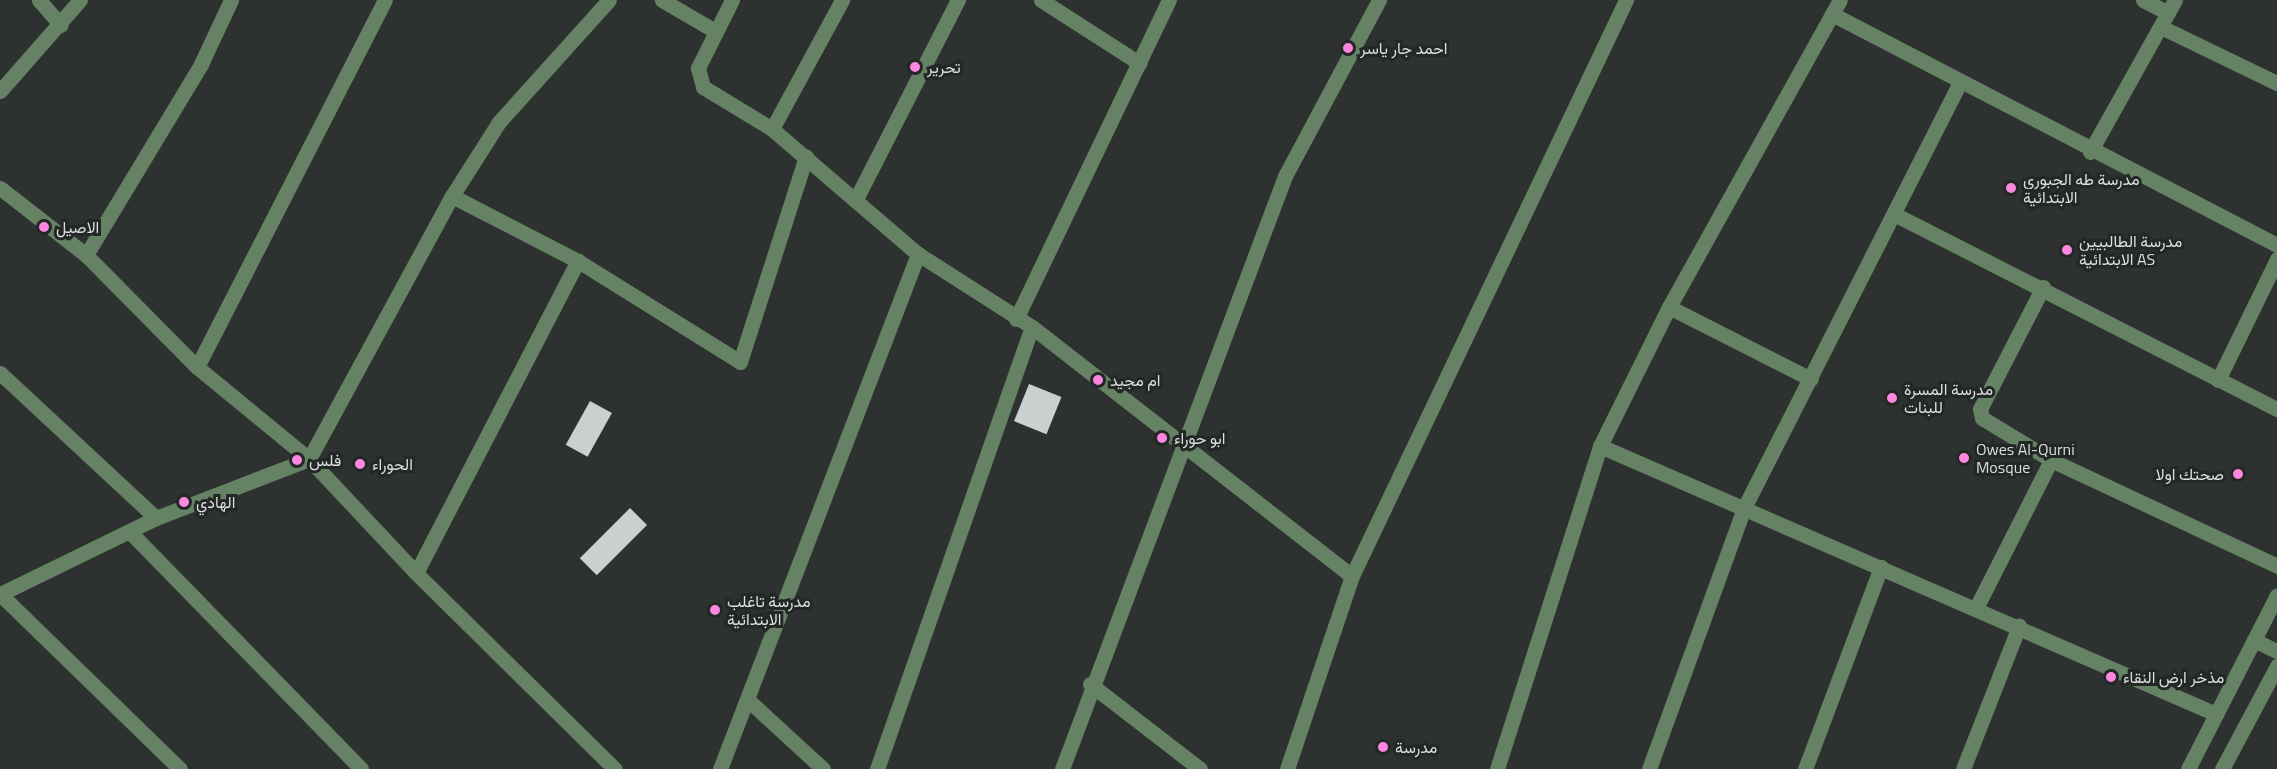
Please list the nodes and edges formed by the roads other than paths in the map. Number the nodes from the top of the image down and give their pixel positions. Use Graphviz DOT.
graph roads {
  1 [pos="39,0"];
  2 [pos="81,0"];
  3 [pos="231,0"];
  4 [pos="385,0"];
  5 [pos="609,0"];
  6 [pos="662,0"];
  7 [pos="732,0"];
  8 [pos="842,0"];
  9 [pos="958,0"];
  10 [pos="1041,0"];
  11 [pos="1169,0"];
  12 [pos="1379,0"];
  13 [pos="1626,0"];
  14 [pos="1840,0"];
  15 [pos="2143,0"];
  16 [pos="2172,6"];
  17 [pos="1832,14"];
  18 [pos="61,25"];
  19 [pos="2161,27"];
  20 [pos="715,31"];
  21 [pos="1138,63"];
  22 [pos="2277,83"];
  23 [pos="1959,84"];
  24 [pos="0,91"];
  25 [pos="772,129"];
  26 [pos="2090,152"];
  27 [pos="806,156"];
  28 [pos="0,188"];
  29 [pos="452,196"];
  30 [pos="856,199"];
  31 [pos="1896,215"];
  32 [pos="2277,245"];
  33 [pos="86,255"];
  34 [pos="918,255"];
  35 [pos="2277,259"];
  36 [pos="578,261"];
  37 [pos="2043,288"];
  38 [pos="1669,307"];
  39 [pos="1016,320"];
  40 [pos="1032,327"];
  41 [pos="197,367"];
  42 [pos="0,373"];
  43 [pos="1811,379"];
  44 [pos="2218,380"];
  45 [pos="2277,409"];
  46 [pos="1182,441"];
  47 [pos="1600,446"];
  48 [pos="309,459"];
  49 [pos="2051,460"];
  50 [pos="1744,508"];
  51 [pos="156,518"];
  52 [pos="130,532"];
  53 [pos="2277,566"];
  54 [pos="1881,567"];
  55 [pos="416,573"];
  56 [pos="1352,576"];
  57 [pos="3,589"];
  58 [pos="2277,595"];
  59 [pos="1976,608"];
  60 [pos="2019,626"];
  61 [pos="2254,640"];
  62 [pos="2277,651"];
  63 [pos="2277,666"];
  64 [pos="1090,684"];
  65 [pos="748,700"];
  66 [pos="2216,714"];
  67 [pos="180,769"];
  68 [pos="361,769"];
  69 [pos="615,769"];
  70 [pos="720,769"];
  71 [pos="823,769"];
  72 [pos="877,769"];
  73 [pos="1062,769"];
  74 [pos="1200,769"];
  75 [pos="1287,769"];
  76 [pos="1497,769"];
  77 [pos="1649,769"];
  78 [pos="1805,769"];
  79 [pos="1963,769"];
  80 [pos="2188,769"];
  81 [pos="2222,769"];
  1 -- 18 [label="street"];
  2 -- 18 [label="street"];
  3 -- 33 [label="street"];
  4 -- 41 [label="street"];
  5 -- 29 [label="street"];
  6 -- 20 [label="street"];
  7 -- 20 [label="street"];
  8 -- 25 [label="street"];
  9 -- 30 [label="street"];
  10 -- 21 [label="street"];
  11 -- 21 [label="street"];
  12 -- 46 [label="street"];
  13 -- 56 [label="street"];
  14 -- 17 [label="street"];
  15 -- 16 [label="street"];
  16 -- 19 [label="street"];
  17 -- 23 [label="street"];
  17 -- 38 [label="street"];
  18 -- 24 [label="street"];
  19 -- 22 [label="street"];
  19 -- 26 [label="street"];
  20 -- 25 [label="street"];
  21 -- 39 [label="street"];
  23 -- 26 [label="street"];
  23 -- 31 [label="street"];
  25 -- 27 [label="street"];
  26 -- 32 [label="street"];
  27 -- 30 [label="street"];
  27 -- 36 [label="street"];
  28 -- 33 [label="street"];
  29 -- 36 [label="street"];
  29 -- 48 [label="street"];
  30 -- 34 [label="street"];
  31 -- 37 [label="street"];
  31 -- 43 [label="street"];
  33 -- 41 [label="street"];
  34 -- 39 [label="street"];
  34 -- 65 [label="street"];
  35 -- 44 [label="street"];
  36 -- 55 [label="street"];
  37 -- 44 [label="street"];
  37 -- 49 [label="street"];
  38 -- 43 [label="street"];
  38 -- 47 [label="street"];
  39 -- 40 [label="street"];
  40 -- 46 [label="street"];
  40 -- 72 [label="street"];
  41 -- 48 [label="street"];
  42 -- 51 [label="street"];
  43 -- 50 [label="street"];
  44 -- 45 [label="street"];
  46 -- 56 [label="street"];
  46 -- 64 [label="street"];
  47 -- 50 [label="street"];
  47 -- 76 [label="street"];
  48 -- 51 [label="street"];
  48 -- 55 [label="street"];
  49 -- 53 [label="street"];
  49 -- 59 [label="street"];
  50 -- 54 [label="street"];
  50 -- 77 [label="street"];
  51 -- 52 [label="street"];
  52 -- 57 [label="street"];
  52 -- 68 [label="street"];
  54 -- 59 [label="street"];
  54 -- 78 [label="street"];
  55 -- 69 [label="street"];
  56 -- 75 [label="street"];
  57 -- 67 [label="street"];
  58 -- 61 [label="street"];
  59 -- 60 [label="street"];
  60 -- 66 [label="street"];
  60 -- 79 [label="street"];
  61 -- 62 [label="street"];
  61 -- 66 [label="street"];
  63 -- 81 [label="street"];
  64 -- 73 [label="street"];
  64 -- 74 [label="street"];
  65 -- 70 [label="street"];
  65 -- 71 [label="street"];
  66 -- 80 [label="street"];
}
